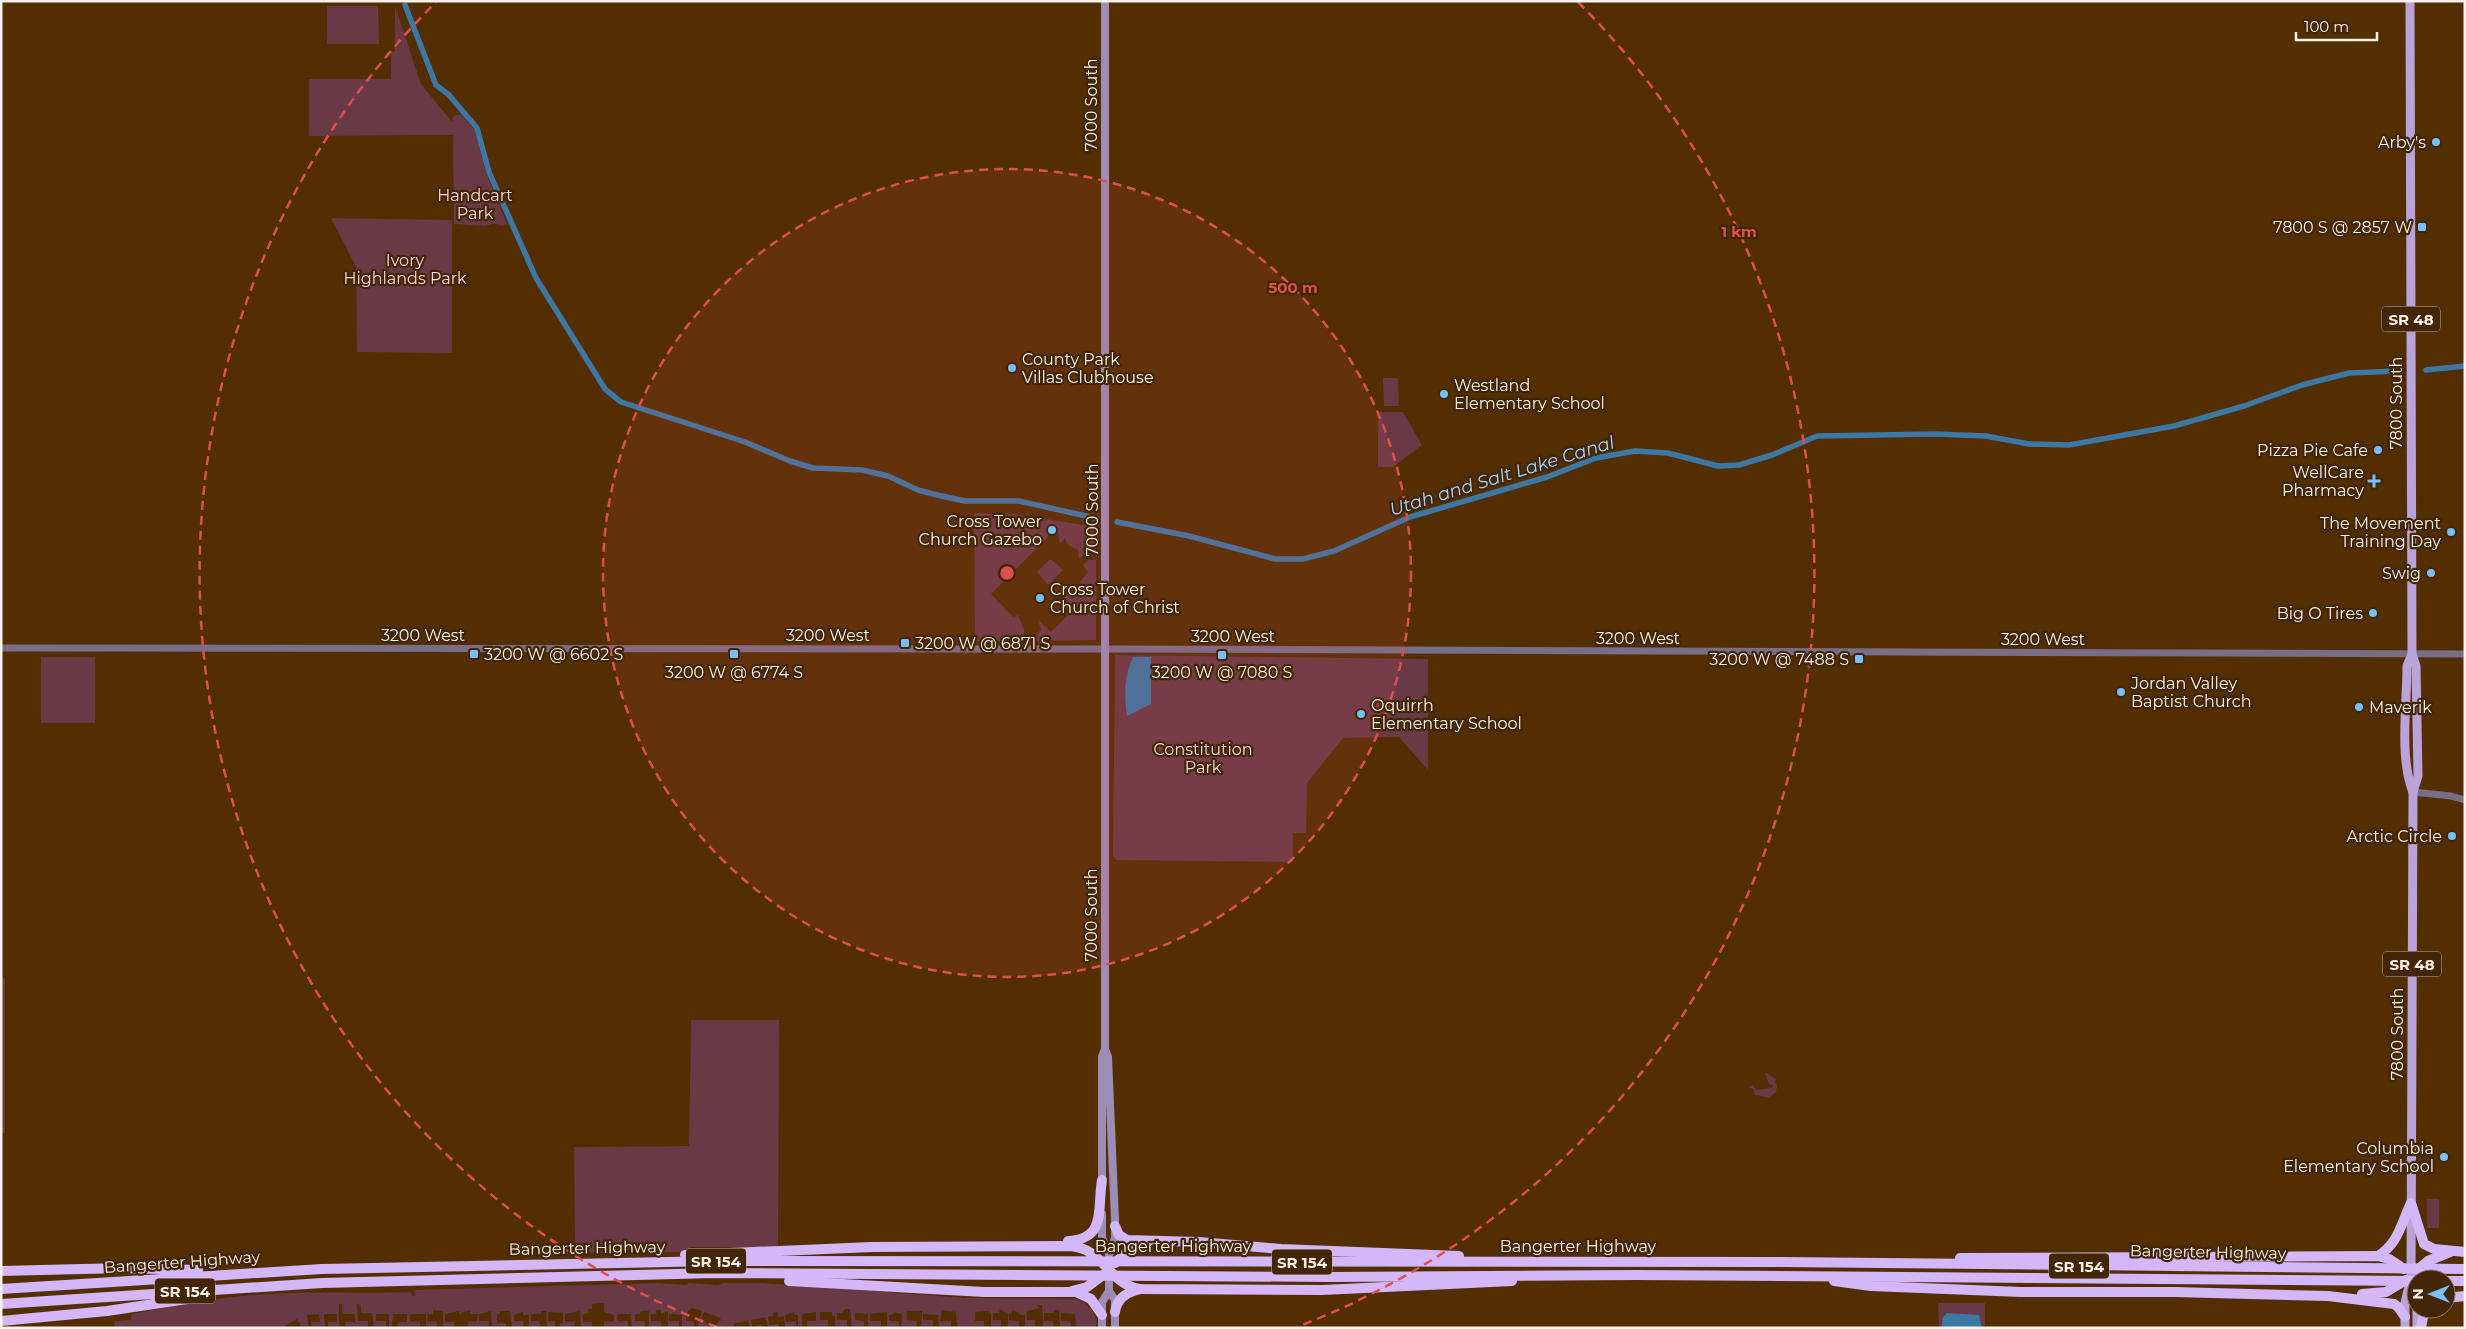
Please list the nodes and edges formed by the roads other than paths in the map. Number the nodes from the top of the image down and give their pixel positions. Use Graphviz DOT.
graph roads {
  1 [pos="1105,1"];
  2 [pos="2410,1"];
  3 [pos="1,648"];
  4 [pos="1106,649"];
  5 [pos="2412,654"];
  6 [pos="2465,654"];
  7 [pos="2413,792"];
  8 [pos="2465,800"];
  9 [pos="1105,1049"];
  10 [pos="1102,1180"];
  11 [pos="2411,1203"];
  12 [pos="1115,1226"];
  13 [pos="1158,1241"];
  14 [pos="1048,1246"];
  15 [pos="2450,1252"];
  16 [pos="2465,1252"];
  17 [pos="1109,1253"];
  18 [pos="2378,1256"];
  19 [pos="1500,1261"];
  20 [pos="652,1262"];
  21 [pos="1899,1263"];
  22 [pos="1109,1269"];
  23 [pos="2414,1269"];
  24 [pos="2422,1269"];
  25 [pos="2465,1269"];
  26 [pos="1,1271"];
  27 [pos="2406,1272"];
  28 [pos="234,1273"];
  29 [pos="734,1273"];
  30 [pos="1637,1275"];
  31 [pos="1812,1276"];
  32 [pos="2406,1279"];
  33 [pos="370,1282"];
  34 [pos="2406,1283"];
  35 [pos="1145,1289"];
  36 [pos="1,1290"];
  37 [pos="1109,1291"];
  38 [pos="1069,1292"];
  39 [pos="2328,1296"];
  40 [pos="2406,1300"];
  41 [pos="1,1304"];
  42 [pos="1114,1312"];
  43 [pos="1102,1315"];
  44 [pos="1,1321"];
  45 [pos="2405,1322"];
  46 [pos="1102,1328"];
  47 [pos="1115,1328"];
  1 -- 4 [label="main road, 7000 South"];
  2 -- 5 [label="main road, 7800 South / SR 48"];
  3 -- 4 [label="street, 3200 West"];
  4 -- 5 [label="street, 3200 West"];
  4 -- 9 [label="main road, 7000 South"];
  5 -- 6 [label="street, 3200 West"];
  5 -- 7 [label="main road, 7800 South / SR 48"];
  7 -- 8 [label="street"];
  7 -- 11 [label="main road, 7800 South / SR 48"];
  9 -- 10 [label="main road, 7000 South"];
  9 -- 12 [label="main road, 7000 South"];
  10 -- 14 [label="highway"];
  10 -- 17 [label="main road, 7000 South"];
  11 -- 15 [label="highway"];
  11 -- 18 [label="highway"];
  11 -- 23 [label="main road, 7800 South / SR 48"];
  12 -- 13 [label="highway"];
  12 -- 17 [label="main road, 7000 South"];
  13 -- 19 [label="highway"];
  13 -- 22 [label="highway"];
  14 -- 20 [label="highway"];
  14 -- 22 [label="highway"];
  15 -- 16 [label="highway"];
  15 -- 24 [label="highway"];
  17 -- 22 [label="main road, 7000 South"];
  18 -- 21 [label="highway"];
  18 -- 27 [label="highway"];
  19 -- 20 [label="highway, Bangerter Highway / SR 154"];
  19 -- 21 [label="highway, Bangerter Highway / SR 154"];
  20 -- 28 [label="highway, Bangerter Highway / SR 154"];
  21 -- 25 [label="highway, Bangerter Highway / SR 154"];
  22 -- 35 [label="highway"];
  22 -- 37 [label="main road, 7000 South"];
  22 -- 38 [label="highway"];
  26 -- 28 [label="highway"];
  28 -- 36 [label="highway, Bangerter Highway / SR 154"];
  29 -- 30 [label="highway, Bangerter Highway / SR 154"];
  29 -- 33 [label="highway, Bangerter Highway / SR 154"];
  29 -- 38 [label="highway"];
  30 -- 31 [label="highway, Bangerter Highway / SR 154"];
  30 -- 35 [label="highway"];
  31 -- 32 [label="highway, Bangerter Highway / SR 154"];
  31 -- 39 [label="highway"];
  33 -- 41 [label="highway, Bangerter Highway / SR 154"];
  33 -- 44 [label="highway"];
  34 -- 39 [label="highway"];
  35 -- 42 [label="highway"];
  37 -- 42 [label="main road, 7000 South"];
  37 -- 43 [label="main road, 7000 South"];
  38 -- 43 [label="highway"];
  39 -- 45 [label="highway"];
  40 -- 45 [label="main road, 7800 South"];
  42 -- 47 [label="main road, 7000 South"];
  43 -- 46 [label="main road, 7000 South"];
}
